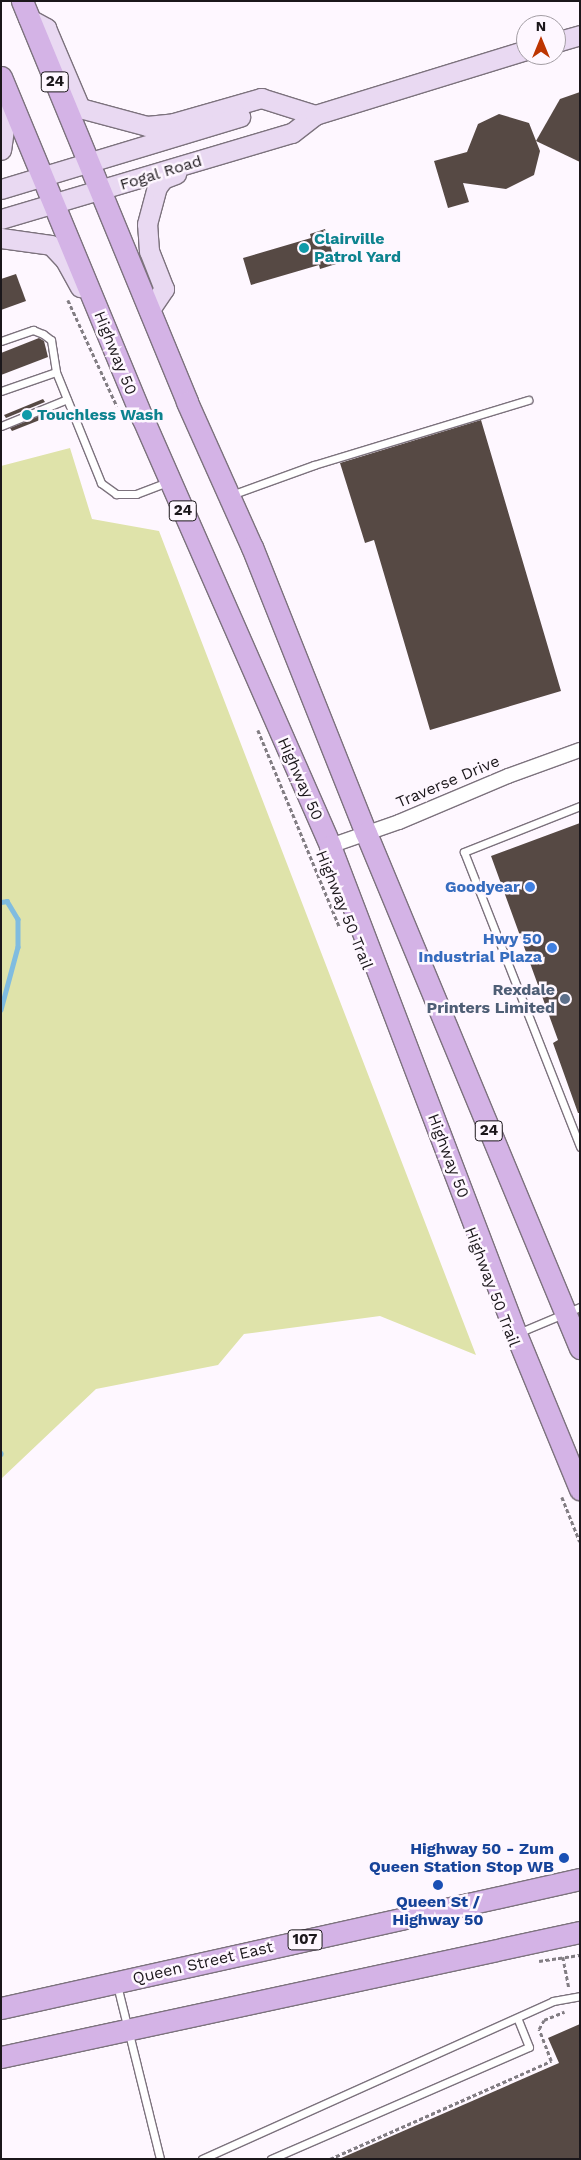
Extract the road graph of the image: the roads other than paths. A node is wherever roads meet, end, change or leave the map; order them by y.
1 (25, 10) edge
2 (580, 35) edge
3 (566, 39) edge
4 (516, 53) edge
5 (1, 77) edge
6 (283, 104) junction
7 (1, 112) edge
8 (316, 115) junction
9 (292, 133) junction
10 (1, 150) edge
11 (88, 163) junction
12 (42, 176) junction
13 (1, 189) edge
14 (100, 191) junction
15 (54, 204) junction
16 (1, 219) edge
17 (1, 238) edge
18 (149, 311) junction
19 (102, 321) junction
20 (1, 341) edge
21 (56, 372) junction
22 (3, 392) edge
23 (67, 399) junction
24 (528, 400) dead end
25 (1, 426) edge
26 (170, 481) junction
27 (229, 496) junction
28 (580, 750) edge
29 (580, 806) edge
30 (366, 833) junction
31 (330, 846) junction
32 (580, 1148) edge
33 (572, 1310) edge
34 (516, 1334) junction
35 (580, 1348) edge
36 (569, 1489) edge
37 (580, 1875) edge
38 (580, 1879) edge
39 (493, 1898) junction
40 (580, 1932) edge
41 (509, 1946) junction
42 (572, 1951) edge
43 (116, 1982) junction
44 (580, 1996) edge
45 (1, 2008) edge
46 (517, 2018) junction
47 (126, 2028) junction
48 (1, 2057) edge
49 (211, 2157) edge
50 (160, 2159) edge
51 (202, 2159) edge
52 (271, 2159) edge

1 - 6 street
1 - 11 main road, 24
2 - 3 street
4 - 8 street, Fogal Road
5 - 12 main road, Highway 50 / 24
6 - 8 street
6 - 11 street, Fogal Road
7 - 10 street
8 - 9 street, Fogal Road
9 - 14 street, Fogal Road
9 - 18 street
11 - 12 street, Fogal Road
11 - 14 main road, 24
12 - 13 street, Fogal Road
12 - 15 main road, Highway 50 / 24
14 - 15 street, Fogal Road
14 - 18 main road, 24
15 - 16 street, Fogal Road
15 - 19 main road, Highway 50 / 24
17 - 19 street
18 - 27 main road, 24
19 - 26 main road, Highway 50 / 24
20 - 21 lane
21 - 22 lane
21 - 23 lane
23 - 25 lane
23 - 26 lane
24 - 27 lane
26 - 31 main road, Highway 50 / 24
27 - 30 main road, 24
28 - 30 street, Traverse Drive
29 - 32 lane
30 - 31 street, Traverse Drive
30 - 33 main road, 24
31 - 34 main road, Highway 50 / 24
33 - 34 lane
33 - 35 main road, 24
34 - 36 main road, Highway 50 / 24
37 - 39 main road
38 - 39 main road, Queen Street East / 107
39 - 43 main road, Queen Street East / 107
40 - 41 main road
41 - 42 main road
41 - 47 main road
43 - 45 main road, Queen Street East / 107
43 - 47 lane
44 - 46 lane
46 - 49 lane
46 - 52 lane
47 - 48 main road
47 - 50 lane
49 - 51 lane

